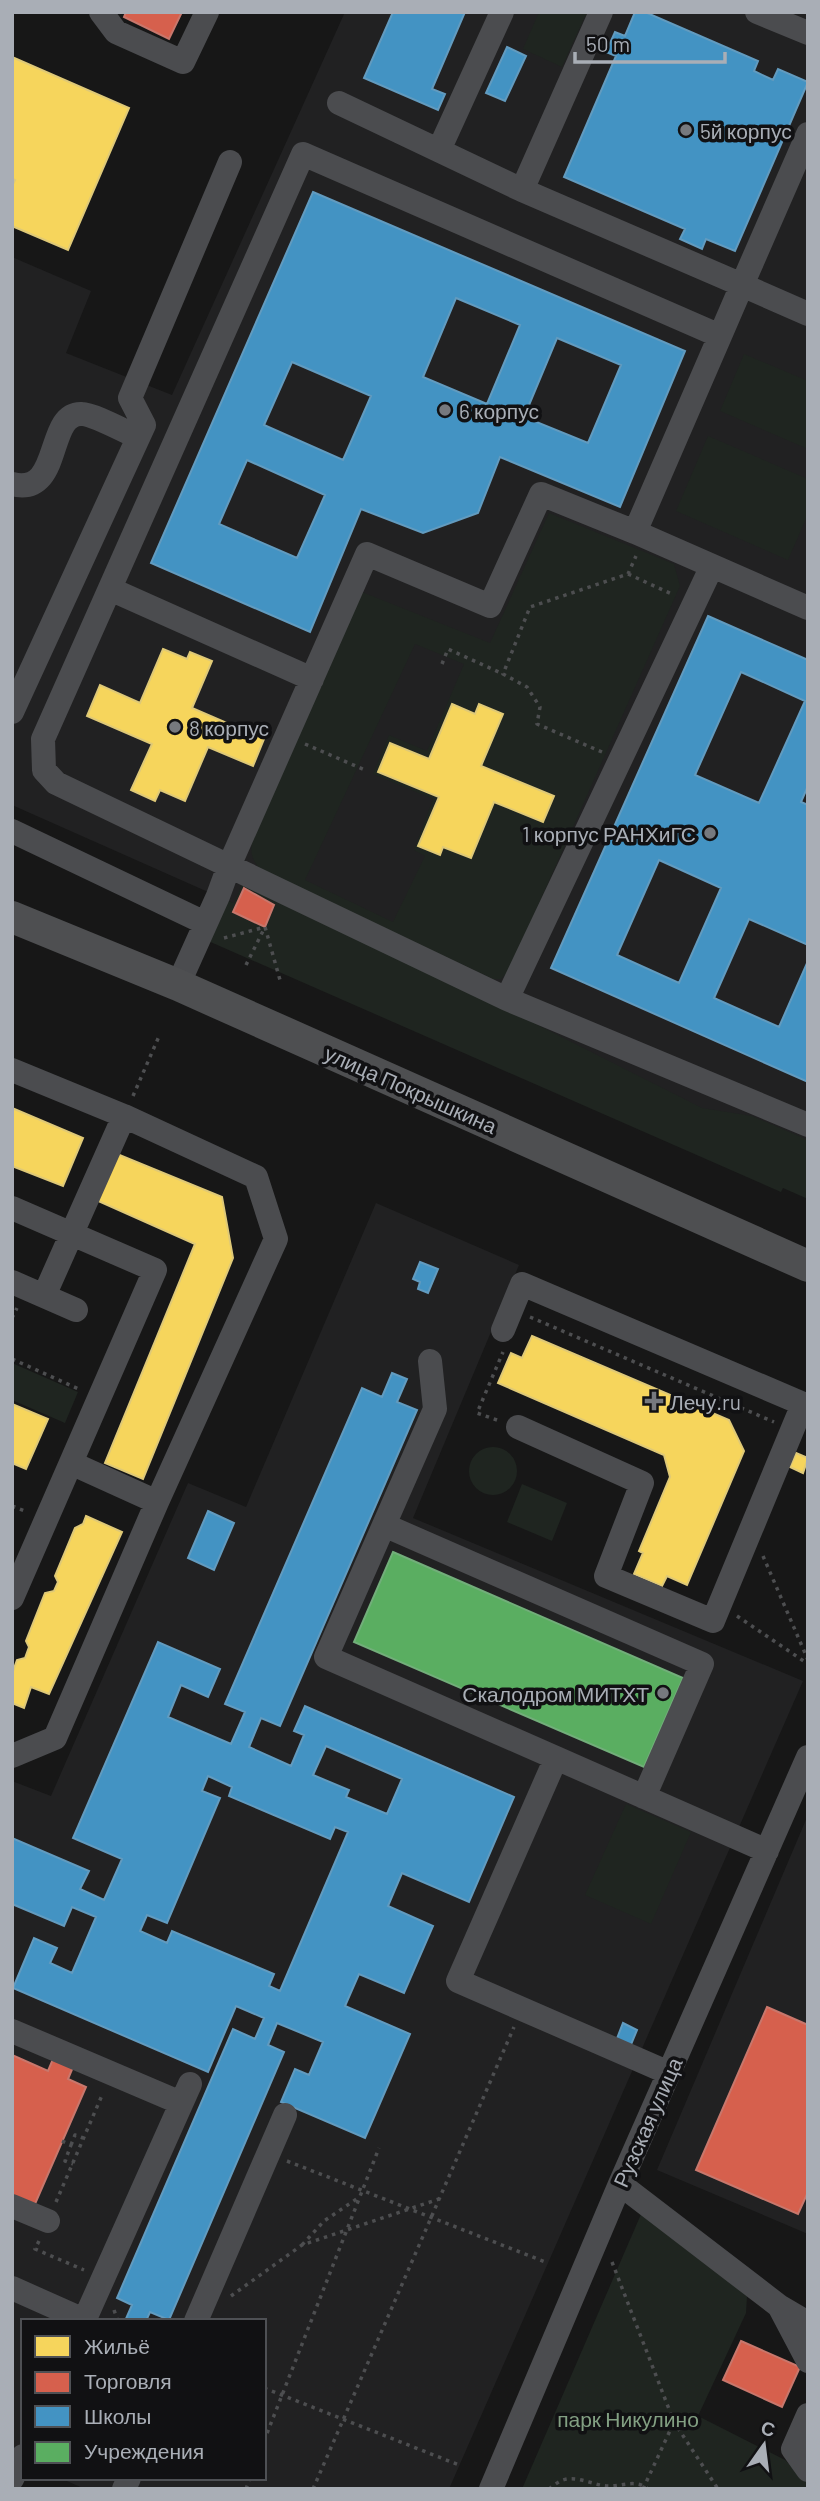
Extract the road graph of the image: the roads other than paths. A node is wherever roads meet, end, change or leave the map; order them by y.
1 (100, 12) edge
2 (207, 12) edge
3 (502, 12) edge
4 (601, 12) edge
5 (757, 12) edge
6 (808, 33) edge
7 (339, 103) dead end
8 (808, 134) edge
9 (439, 150) junction
10 (230, 162) dead end
11 (522, 190) junction
12 (742, 285) junction
13 (808, 314) edge
14 (720, 336) junction
15 (138, 437) junction
16 (12, 484) edge
17 (640, 535) junction
18 (712, 566) junction
19 (110, 589) junction
20 (808, 608) edge
21 (312, 680) junction
22 (12, 712) edge
23 (12, 831) edge
24 (229, 866) junction
25 (12, 917) edge
26 (205, 923) junction
27 (177, 985) junction
28 (507, 999) junction
29 (12, 1070) edge
30 (124, 1116) junction
31 (808, 1125) edge
32 (12, 1208) edge
33 (72, 1235) junction
34 (808, 1266) edge
35 (12, 1282) edge
36 (44, 1296) junction
37 (76, 1310) dead end
38 (505, 1336) road end
39 (430, 1361) dead end
40 (805, 1405) edge
41 (518, 1427) road end
42 (71, 1462) junction
43 (157, 1502) junction
44 (384, 1525) junction
45 (12, 1598) edge
46 (12, 1756) edge
47 (556, 1758) junction
48 (806, 1765) edge
49 (644, 1797) junction
50 (767, 1851) junction
51 (12, 2031) edge
52 (669, 2073) junction
53 (285, 2115) dead end
54 (620, 2184) junction
55 (12, 2206) edge
56 (48, 2221) road end
57 (12, 2288) edge
58 (779, 2306) junction
59 (83, 2319) edge
60 (85, 2319) edge
61 (197, 2319) edge
62 (808, 2323) edge
63 (808, 2361) edge
64 (808, 2415) edge
65 (21, 2460) edge
66 (808, 2470) edge
67 (12, 2479) edge
68 (491, 2489) edge

1 - 2 street
3 - 9 street
4 - 11 street
5 - 6 street
7 - 9 street
8 - 12 street
9 - 11 street
10 - 15 street
11 - 12 street
12 - 13 street
12 - 14 street
14 - 17 street
14 - 19 street
15 - 16 street
15 - 22 street
17 - 18 street
17 - 21 street
18 - 20 street
18 - 28 street
19 - 21 street
19 - 24 street
21 - 24 street
23 - 26 street
24 - 26 street
24 - 28 street
25 - 27 main road, улица Покрышкина
26 - 27 street
27 - 34 main road, улица Покрышкина
28 - 31 street
29 - 30 street
30 - 33 street
30 - 43 street
32 - 33 street
33 - 36 street
33 - 42 street
35 - 36 street
36 - 37 street
38 - 40 street
39 - 44 street
40 - 41 street
42 - 43 street
42 - 45 street
43 - 46 street
44 - 47 street
44 - 49 street
47 - 49 street
47 - 52 street
48 - 50 street, Рузская улица
49 - 50 street
50 - 52 street, Рузская улица
51 - 60 street
52 - 54 street, Рузская улица
53 - 61 street
54 - 58 street
54 - 68 street, Рузская улица
55 - 56 street
57 - 59 street
58 - 62 street
58 - 63 street
64 - 66 street
65 - 67 street

